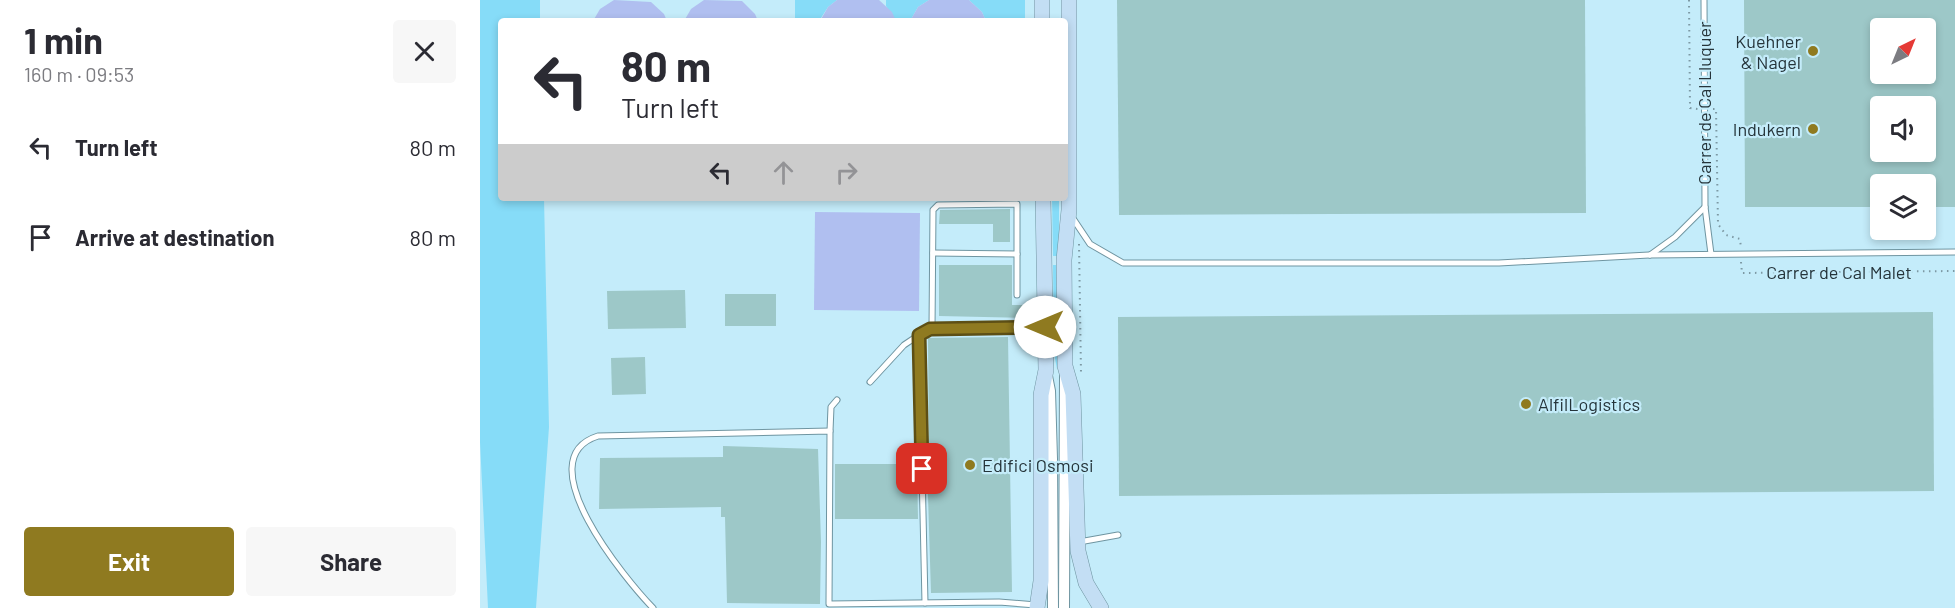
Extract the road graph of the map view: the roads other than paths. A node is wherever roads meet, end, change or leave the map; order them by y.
1 (1042, 0) edge
2 (1069, 0) edge
3 (1704, 0) edge
4 (1042, 18) edge
5 (1043, 201) edge
6 (1705, 207) junction
7 (1069, 210) junction
8 (1955, 252) edge
9 (933, 253) junction
10 (1017, 254) junction
11 (1711, 254) junction
12 (1649, 255) junction
13 (1017, 295) dead end
14 (1045, 327) junction
15 (933, 329) junction
16 (919, 335) junction
17 (1065, 366) junction
18 (1046, 370) junction
19 (870, 382) dead end
20 (837, 400) dead end
21 (830, 431) junction
22 (1118, 535) dead end
23 (1077, 543) junction
24 (1058, 595) junction
25 (925, 603) junction
26 (1017, 606) edge
27 (1042, 607) edge
28 (653, 608) edge
29 (1064, 608) edge
30 (1101, 608) edge

1 - 4 street
2 - 7 street
3 - 6 lane, Carrer de Cal Lluquer
5 - 14 street
6 - 11 lane, Carrer de Cal Lluquer
6 - 12 lane
7 - 12 lane, Carrer de Cal Malet
7 - 17 street
8 - 11 lane, Carrer de Cal Malet
9 - 10 lane
9 - 10 lane
9 - 15 lane
10 - 13 lane
11 - 12 lane, Carrer de Cal Malet
14 - 15 lane
14 - 18 street
15 - 16 lane
16 - 19 lane
16 - 25 lane
17 - 23 street
17 - 24 street
18 - 24 street
18 - 27 street
20 - 21 lane
21 - 25 lane
21 - 28 lane
22 - 23 lane
23 - 30 street
24 - 27 street
24 - 29 street
25 - 26 lane
26 - 27 lane

